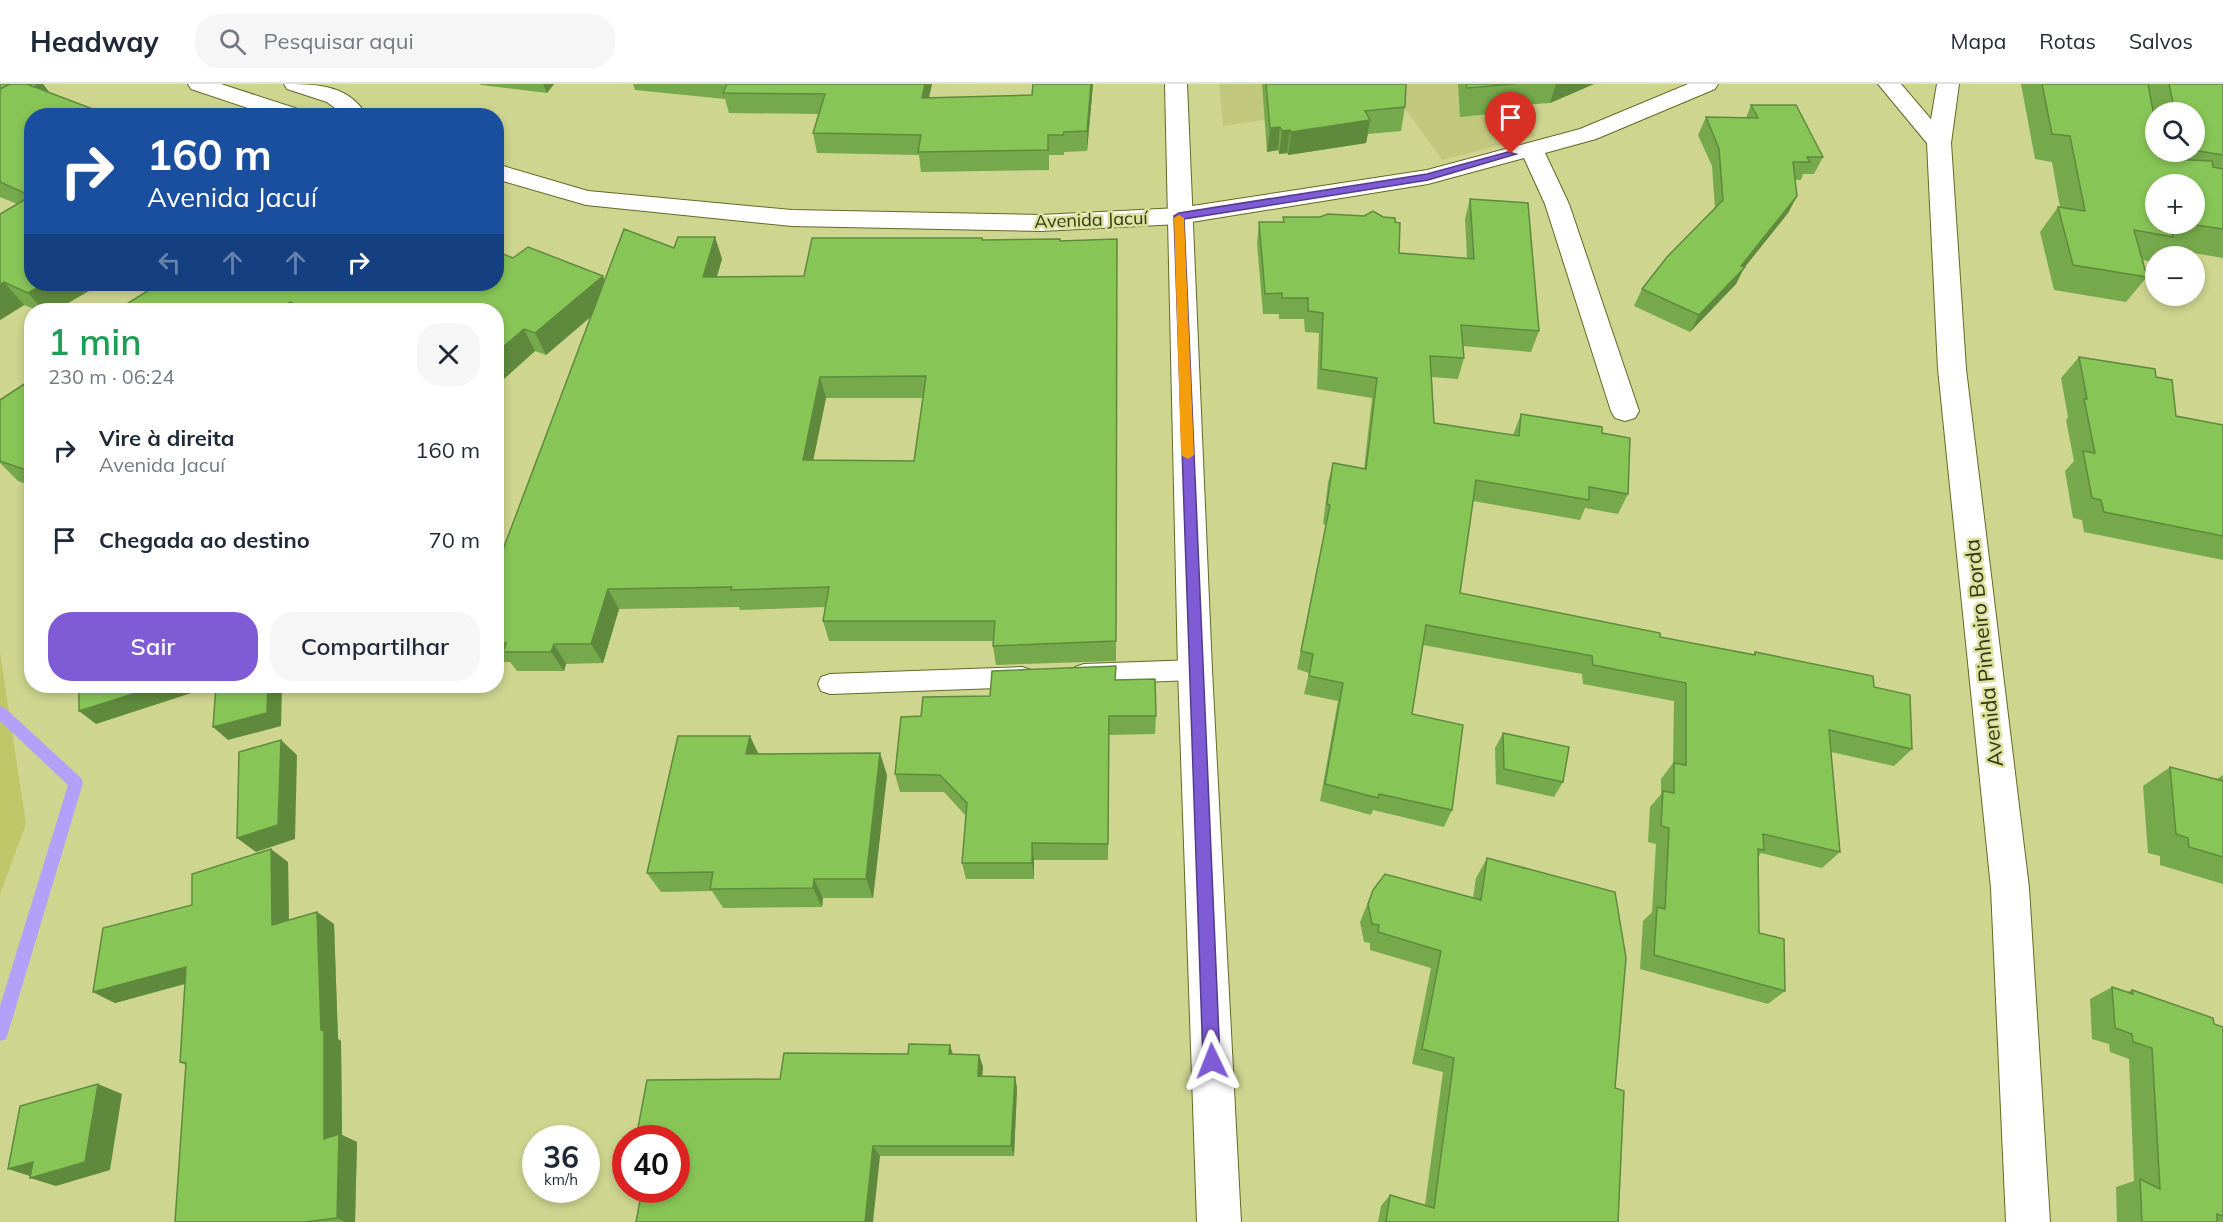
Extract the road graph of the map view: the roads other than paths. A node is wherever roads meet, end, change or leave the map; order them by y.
1 (199, 84) edge
2 (295, 84) edge
3 (1176, 84) edge
4 (1707, 84) edge
5 (1889, 84) edge
6 (1948, 84) edge
7 (272, 108) edge
8 (349, 108) edge
9 (1939, 142) junction
10 (1532, 149) junction
11 (504, 173) edge
12 (1179, 216) junction
13 (1625, 411) dead end
14 (1195, 670) junction
15 (830, 684) dead end
16 (1219, 1222) edge
17 (2028, 1222) edge

1 - 7 street
2 - 8 street
3 - 12 street
4 - 10 street, Avenida Jacuí
5 - 9 street
6 - 9 street, Avenida Pinheiro Borda
9 - 17 street, Avenida Pinheiro Borda
10 - 12 street, Avenida Jacuí
10 - 13 street
11 - 12 street, Avenida Jacuí
12 - 14 street
14 - 15 lane
14 - 16 street

